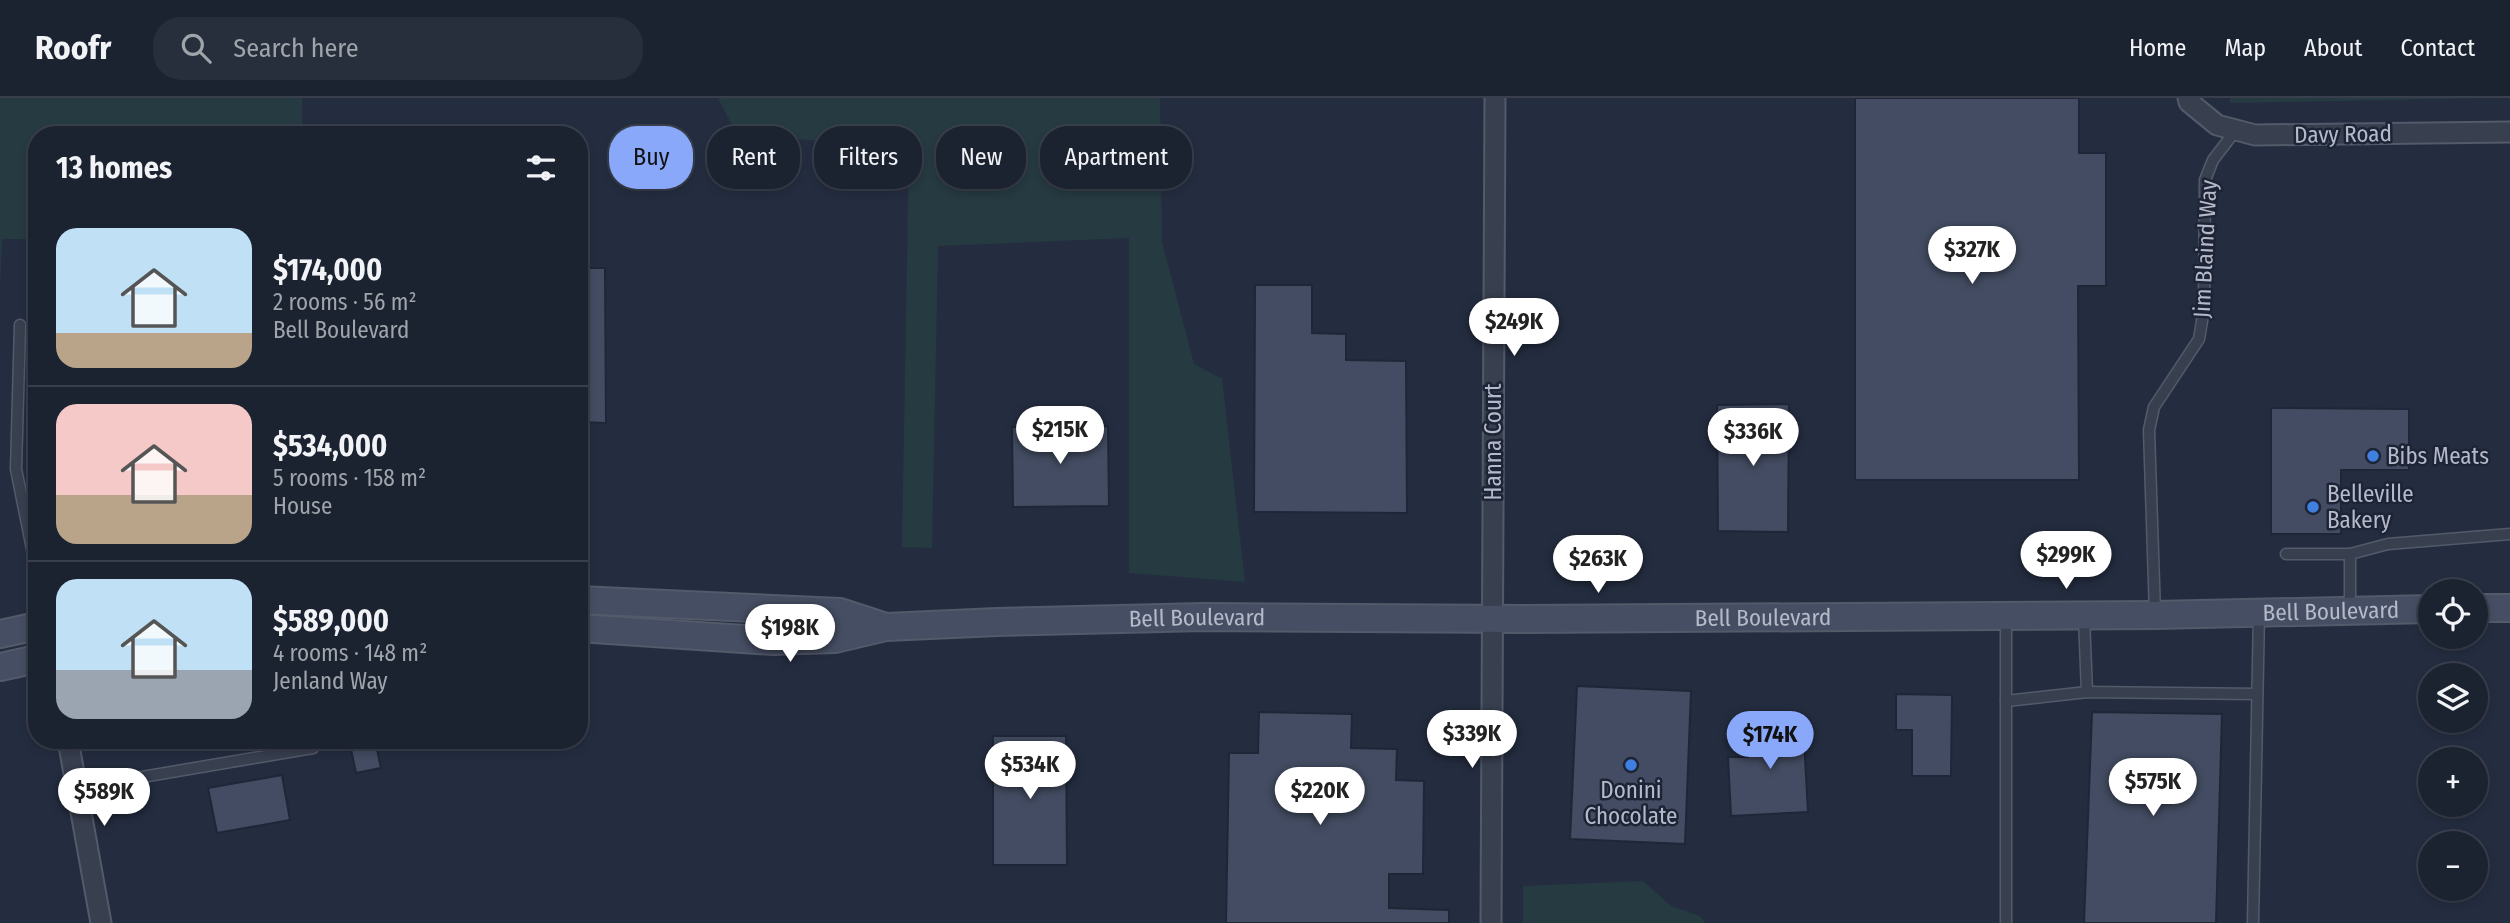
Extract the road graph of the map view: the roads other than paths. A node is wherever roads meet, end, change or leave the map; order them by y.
1 (1495, 98) edge
2 (2189, 98) edge
3 (2236, 130) junction
4 (2510, 132) edge
5 (20, 325) dead end
6 (28, 530) edge
7 (2510, 534) edge
8 (2286, 554) dead end
9 (2350, 554) junction
10 (588, 600) edge
11 (2488, 608) edge
12 (2510, 608) edge
13 (2418, 609) edge
14 (2350, 611) junction
15 (2259, 613) junction
16 (2084, 614) junction
17 (2006, 615) junction
18 (2155, 615) junction
19 (1494, 619) junction
20 (886, 627) junction
21 (28, 628) edge
22 (588, 629) edge
23 (0, 634) edge
24 (28, 661) edge
25 (0, 667) edge
26 (2087, 692) junction
27 (2258, 694) junction
28 (2006, 701) junction
29 (70, 749) edge
30 (307, 749) edge
31 (76, 788) junction
32 (102, 923) edge
33 (1491, 923) edge
34 (2006, 923) edge
35 (2253, 923) edge

1 - 19 street, Hanna Court
2 - 3 street, Davy Road
3 - 4 street, Davy Road
3 - 18 lane, Jim Blaind Way
5 - 6 lane
7 - 9 lane
8 - 9 lane
9 - 14 lane
10 - 20 main road, Bell Boulevard
11 - 12 main road
13 - 14 main road, Bell Boulevard
14 - 15 main road, Bell Boulevard
15 - 18 main road, Bell Boulevard
15 - 27 lane
16 - 17 main road, Bell Boulevard
16 - 18 main road, Bell Boulevard
16 - 26 lane
17 - 19 main road, Bell Boulevard
17 - 28 lane
19 - 20 main road, Bell Boulevard
19 - 33 street, Hanna Court
20 - 22 main road, Bell Boulevard
21 - 23 main road
24 - 25 main road
26 - 27 lane
26 - 28 lane
27 - 35 lane
28 - 34 lane
29 - 31 street
30 - 31 lane
31 - 32 street

